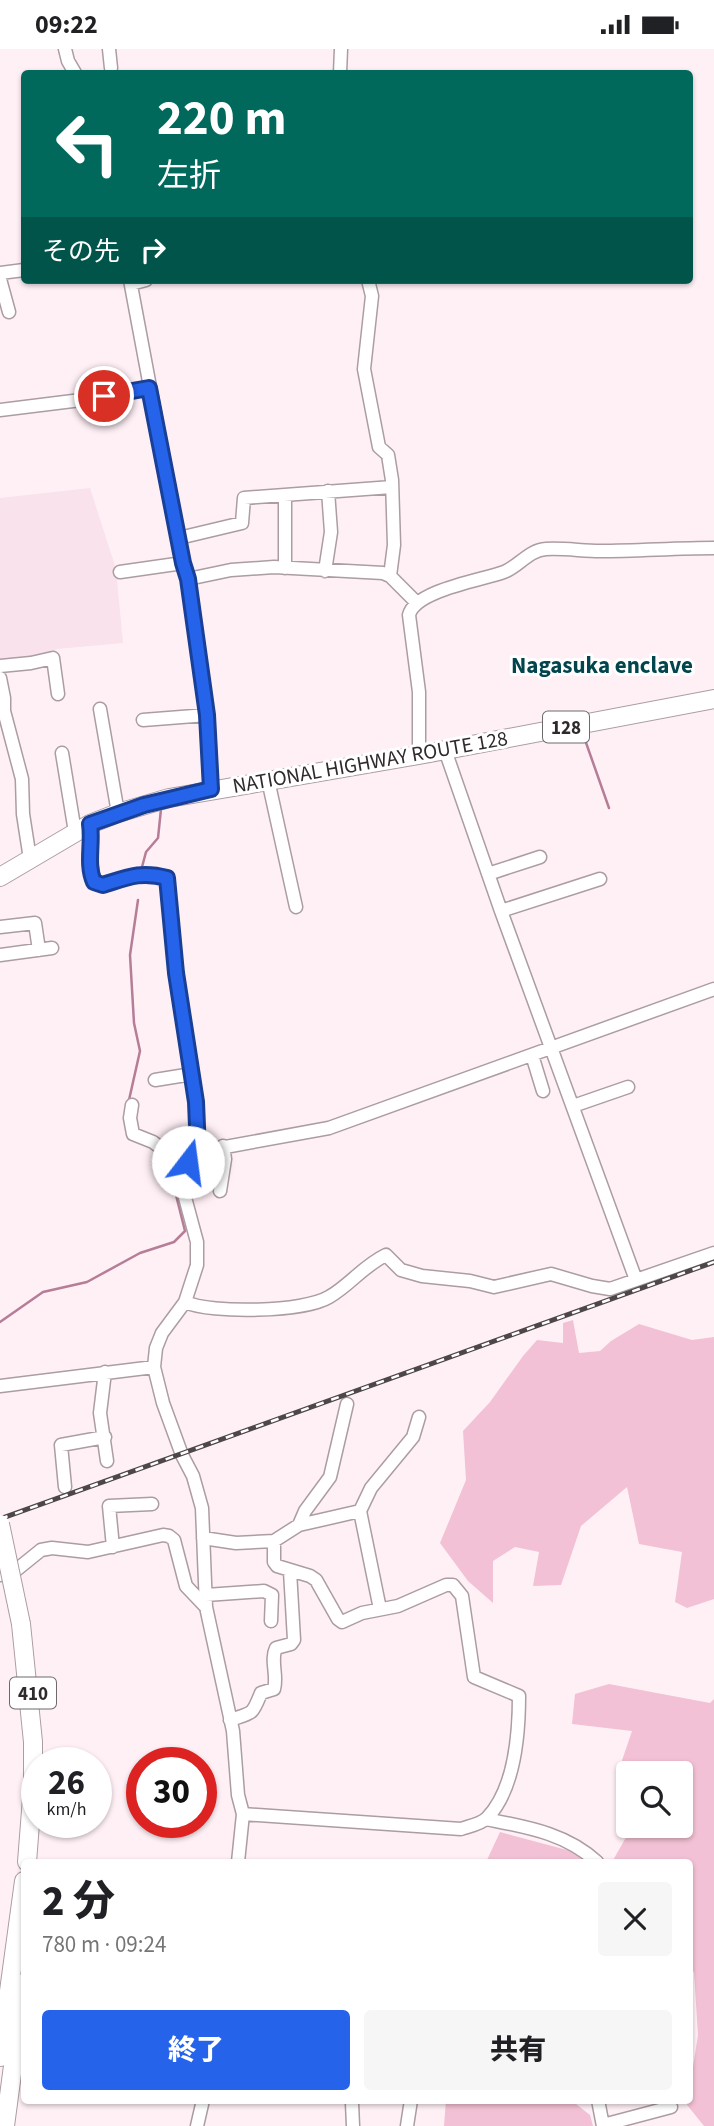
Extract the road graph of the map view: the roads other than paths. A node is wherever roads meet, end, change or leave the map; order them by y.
1 (65, 49) edge
2 (109, 49) edge
3 (341, 49) edge
4 (111, 68) dead end
5 (73, 70) edge
6 (340, 70) edge
7 (21, 270) edge
8 (0, 273) edge
9 (0, 279) edge
10 (130, 284) edge
11 (369, 284) edge
12 (9, 312) dead end
13 (149, 388) junction
14 (0, 410) edge
15 (392, 487) junction
16 (328, 491) junction
17 (285, 495) junction
18 (179, 538) junction
19 (714, 548) edge
20 (183, 563) junction
21 (285, 568) junction
22 (325, 571) junction
23 (120, 572) dead end
24 (390, 576) junction
25 (188, 579) junction
26 (416, 603) junction
27 (0, 666) edge
28 (0, 678) edge
29 (58, 694) dead end
30 (714, 700) edge
31 (100, 709) dead end
32 (207, 715) junction
33 (143, 720) dead end
34 (445, 750) junction
35 (62, 753) dead end
36 (419, 755) junction
37 (268, 780) junction
38 (211, 789) junction
39 (117, 813) junction
40 (83, 828) junction
41 (540, 857) dead end
42 (30, 859) junction
43 (488, 874) junction
44 (0, 877) edge
45 (600, 879) dead end
46 (296, 907) dead end
47 (500, 911) junction
48 (0, 927) edge
49 (0, 955) edge
50 (714, 989) edge
51 (552, 1048) junction
52 (532, 1055) junction
53 (192, 1074) junction
54 (155, 1080) dead end
55 (628, 1087) dead end
56 (543, 1091) dead end
57 (132, 1105) dead end
58 (573, 1106) junction
59 (223, 1146) junction
60 (198, 1151) junction
61 (186, 1167) junction
62 (220, 1191) dead end
63 (714, 1253) edge
64 (636, 1280) junction
65 (185, 1302) junction
66 (154, 1367) junction
67 (104, 1372) junction
68 (0, 1386) edge
69 (347, 1404) dead end
70 (419, 1417) dead end
71 (105, 1437) junction
72 (107, 1461) dead end
73 (65, 1487) dead end
74 (152, 1504) dead end
75 (360, 1511) junction
76 (0, 1524) edge
77 (299, 1525) junction
78 (203, 1538) junction
79 (274, 1541) junction
80 (113, 1547) junction
81 (290, 1571) junction
82 (0, 1575) edge
83 (206, 1601) junction
84 (380, 1609) junction
85 (271, 1621) dead end
86 (21, 1625) junction
87 (230, 1720) junction
88 (37, 1747) edge
89 (243, 1814) junction
90 (486, 1819) junction
91 (38, 1838) edge
92 (27, 1859) edge
93 (37, 1859) edge
94 (237, 1859) edge
95 (593, 1859) edge
96 (21, 1913) edge
97 (15, 1976) edge
98 (0, 2057) edge
99 (202, 2104) edge
100 (352, 2104) edge
101 (410, 2104) edge
102 (599, 2104) edge
103 (671, 2108) dead end
104 (603, 2125) edge
105 (5, 2126) edge
106 (197, 2126) edge
107 (353, 2126) edge
108 (407, 2126) edge

1 - 5 street
2 - 4 street
3 - 6 street
7 - 8 street
9 - 12 street
10 - 13 street
11 - 15 street
13 - 14 street
13 - 18 street
15 - 16 street
15 - 24 street
16 - 17 street
16 - 22 street
17 - 18 street
17 - 21 street
18 - 20 street
19 - 26 street
20 - 23 street
20 - 25 street
21 - 22 street
21 - 25 street
22 - 24 street
24 - 26 street
25 - 32 street
26 - 36 street
27 - 29 street
28 - 42 street
30 - 34 highway, NATIONAL HIGHWAY ROUTE 128 / 128
31 - 39 street
32 - 33 street
32 - 38 street
34 - 36 highway, NATIONAL HIGHWAY ROUTE 128 / 128
34 - 43 street
35 - 40 street
36 - 37 highway, NATIONAL HIGHWAY ROUTE 128 / 128
37 - 38 highway, NATIONAL HIGHWAY ROUTE 128 / 128
37 - 46 street
38 - 39 highway, NATIONAL HIGHWAY ROUTE 128 / 128
39 - 40 highway, NATIONAL HIGHWAY ROUTE 128 / 128
40 - 42 highway, NATIONAL HIGHWAY ROUTE 128 / 128
40 - 53 street
41 - 43 street
42 - 44 highway, NATIONAL HIGHWAY ROUTE 128 / 128
43 - 47 street
45 - 47 street
47 - 51 street
48 - 49 street
50 - 51 street
51 - 52 street
51 - 58 street
52 - 56 street
52 - 59 street
53 - 54 street
53 - 60 street
55 - 58 street
57 - 61 street
58 - 64 street
59 - 60 street
59 - 62 street
60 - 61 street
61 - 65 street
63 - 64 street
64 - 65 street
65 - 66 street
66 - 67 street
66 - 78 street
67 - 68 street
67 - 71 street
69 - 77 street
70 - 75 street
71 - 72 street
71 - 73 street
74 - 80 street
75 - 77 street
75 - 84 street
76 - 86 highway, 410, bridge
77 - 79 street
78 - 79 street
78 - 83 street
79 - 81 street
80 - 82 street
80 - 83 street
81 - 84 street
81 - 87 street
83 - 85 street
83 - 87 street
84 - 90 street
86 - 88 highway, 410
86 - 92 highway, 410
87 - 89 street
89 - 90 street
89 - 94 street
90 - 95 street
91 - 93 highway
96 - 97 highway
97 - 98 highway
97 - 105 highway
99 - 106 street
100 - 107 street
101 - 108 street
102 - 104 street
103 - 104 street

